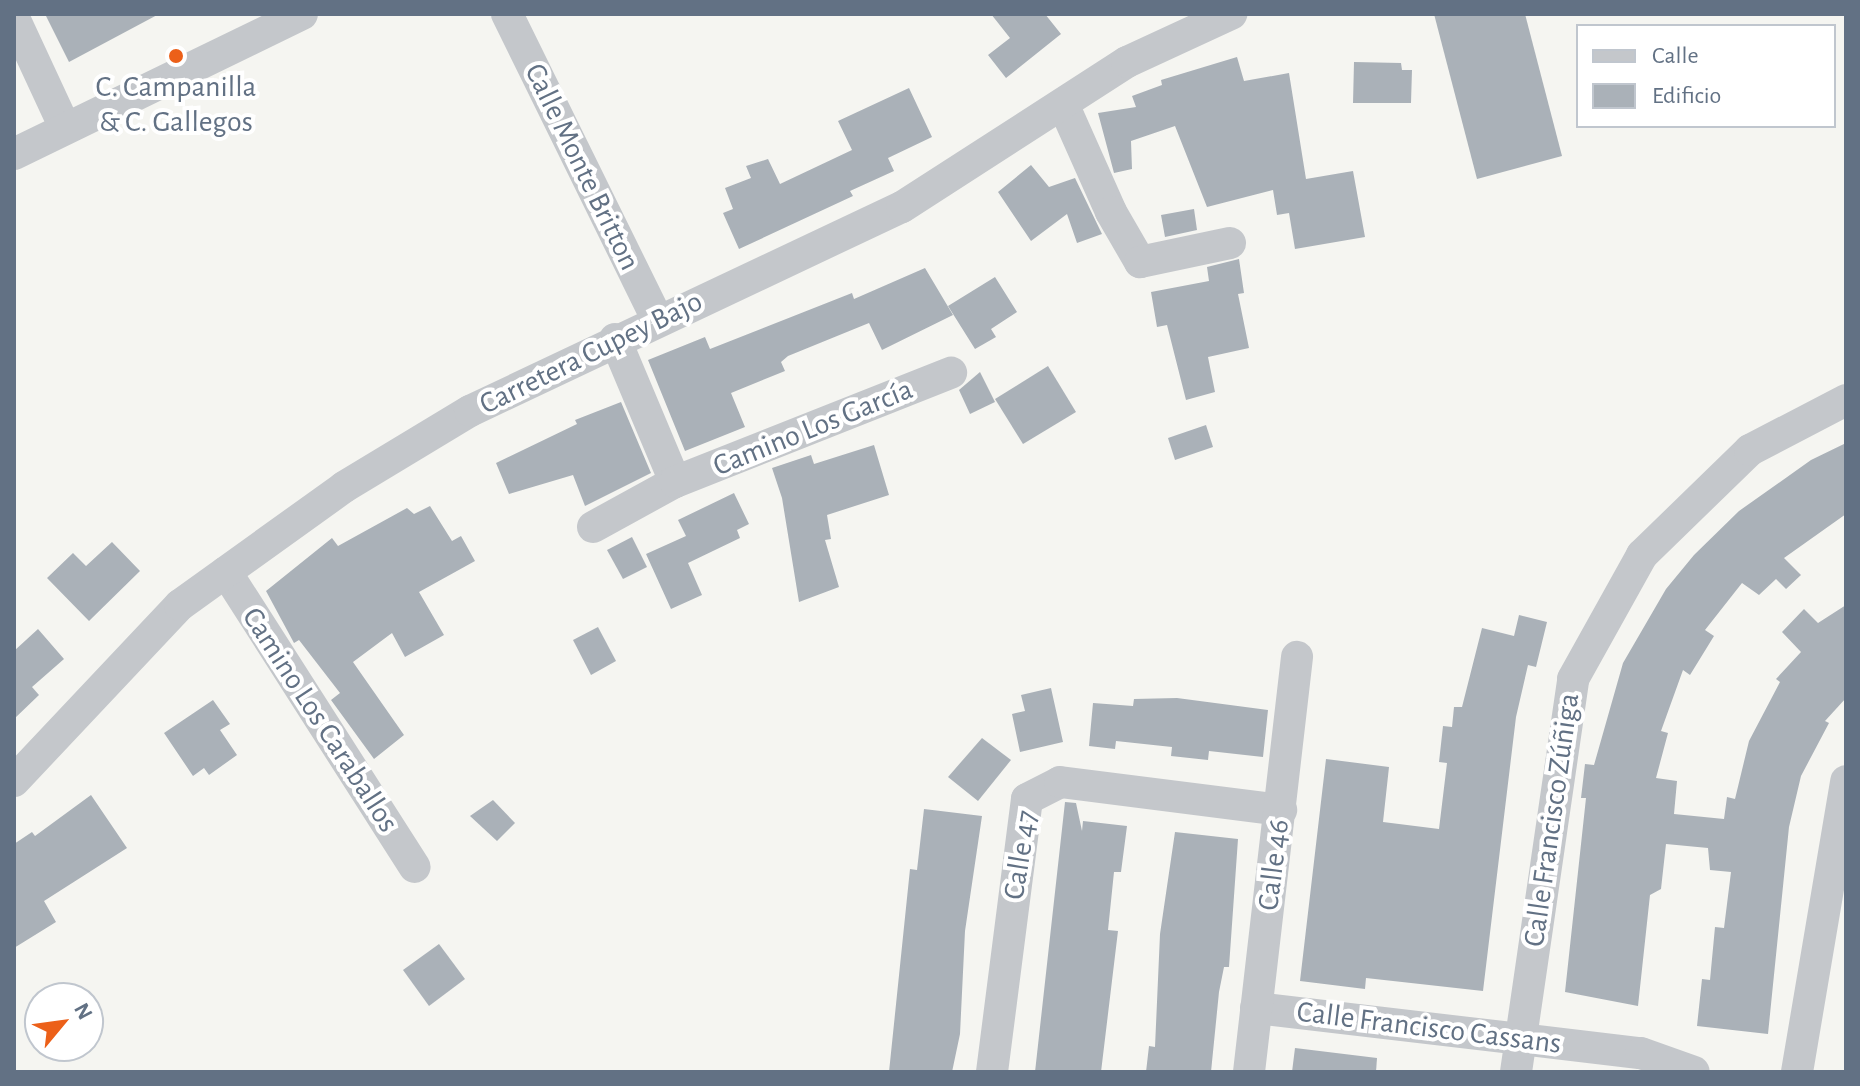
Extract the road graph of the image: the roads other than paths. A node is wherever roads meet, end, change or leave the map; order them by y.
1 (302, 14) edge
2 (507, 14) edge
3 (1231, 14) edge
4 (14, 18) edge
5 (253, 24) edge
6 (1063, 104) junction
7 (65, 128) junction
8 (14, 154) edge
9 (1230, 243) dead end
10 (657, 319) junction
11 (615, 339) junction
12 (951, 373) dead end
13 (1846, 400) edge
14 (675, 482) junction
15 (593, 527) dead end
16 (226, 572) junction
17 (1297, 657) dead end
18 (14, 781) edge
19 (1846, 781) edge
20 (1281, 810) junction
21 (415, 867) dead end
22 (1256, 1008) junction
23 (1520, 1038) junction
24 (992, 1072) edge
25 (1249, 1072) edge
26 (1516, 1072) edge
27 (1694, 1072) edge
28 (1797, 1072) edge

1 - 5 street
2 - 10 street, Calle Monte Britton
3 - 6 street, Carretera Cupey Bajo
4 - 7 street
5 - 7 street
6 - 9 street
6 - 10 street, Carretera Cupey Bajo
7 - 8 street
10 - 11 street, Carretera Cupey Bajo
11 - 14 street, Camino Los García
11 - 16 street, Carretera Cupey Bajo
12 - 14 street, Camino Los García
13 - 23 street, Calle Francisco Zúñiga
14 - 15 street, Camino Los García
16 - 18 street, Carretera Cupey Bajo
16 - 21 street, Camino Los Caraballos
17 - 20 street, Calle 46
19 - 28 street
20 - 22 street, Calle 46
20 - 24 street, Calle 47
22 - 23 street, Calle Francisco Cassans
22 - 25 street, Calle 46
23 - 26 street, Calle Francisco Zúñiga
23 - 27 street, Calle Francisco Cassans

